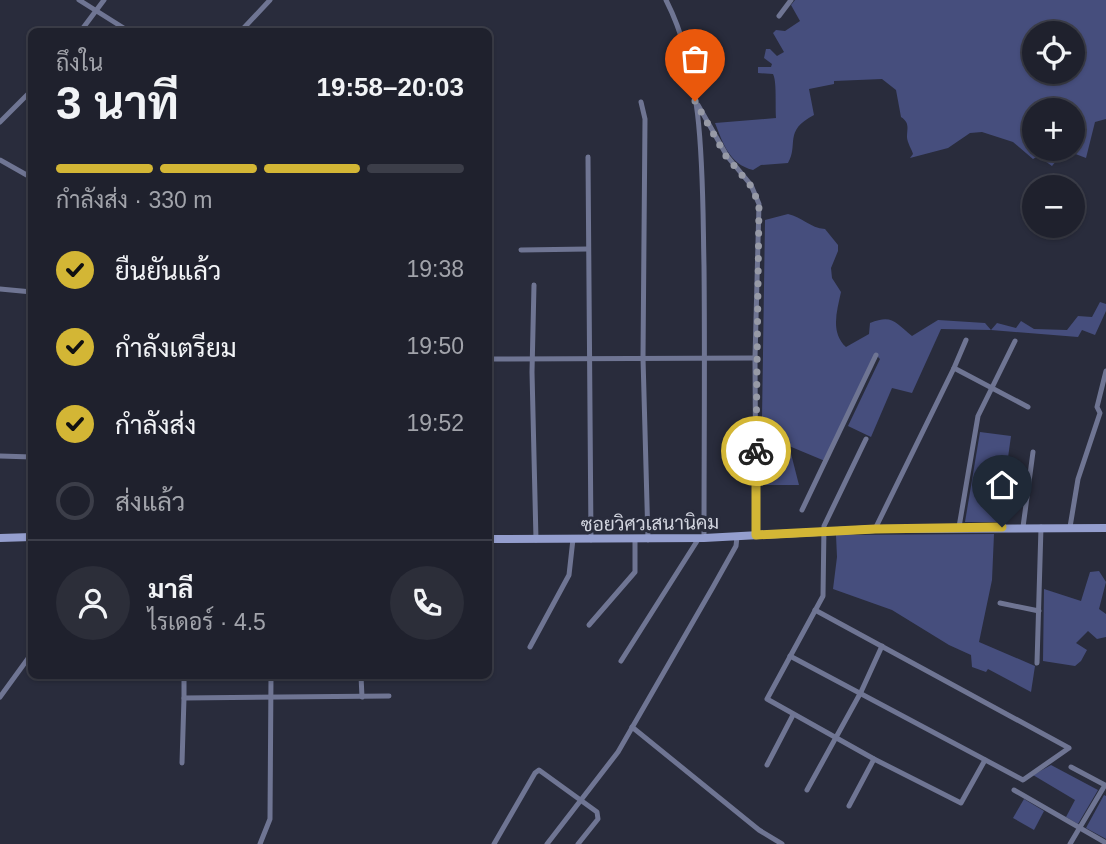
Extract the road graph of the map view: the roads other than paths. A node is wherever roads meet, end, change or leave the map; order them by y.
1 (79, 0) edge
2 (104, 0) edge
3 (270, 0) edge
4 (666, 0) edge
5 (791, 0) edge
6 (97, 11) junction
7 (779, 16) dead end
8 (83, 28) edge
9 (124, 28) edge
10 (244, 28) edge
11 (28, 94) edge
12 (695, 101) junction
13 (640, 102) dead end
14 (0, 122) edge
15 (588, 157) dead end
16 (0, 160) edge
17 (28, 176) edge
18 (588, 249) junction
19 (522, 250) dead end
20 (534, 285) dead end
21 (0, 289) edge
22 (28, 292) edge
23 (966, 340) dead end
24 (1015, 341) dead end
25 (876, 355) dead end
26 (643, 358) junction
27 (705, 358) junction
28 (755, 358) junction
29 (492, 359) edge
30 (532, 359) junction
31 (589, 359) junction
32 (954, 368) junction
33 (1106, 371) edge
34 (992, 388) junction
35 (1028, 407) dead end
36 (1106, 409) edge
37 (1100, 413) junction
38 (866, 439) dead end
39 (1033, 452) dead end
40 (0, 456) edge
41 (28, 457) edge
42 (802, 510) dead end
43 (959, 527) junction
44 (1023, 527) junction
45 (1041, 527) junction
46 (1070, 527) junction
47 (1106, 528) edge
48 (875, 529) junction
49 (825, 531) junction
50 (756, 535) junction
51 (28, 537) edge
52 (737, 537) junction
53 (0, 538) edge
54 (702, 538) junction
55 (492, 539) edge
56 (573, 539) junction
57 (635, 539) junction
58 (536, 540) junction
59 (592, 540) junction
60 (648, 540) junction
61 (1000, 603) dead end
62 (815, 610) junction
63 (1039, 611) junction
64 (589, 625) dead end
65 (882, 646) junction
66 (530, 647) dead end
67 (790, 656) junction
68 (28, 658) edge
69 (621, 661) dead end
70 (1037, 663) dead end
71 (184, 679) edge
72 (271, 679) edge
73 (361, 679) edge
74 (861, 692) junction
75 (389, 696) dead end
76 (0, 697) edge
77 (184, 698) junction
78 (271, 698) junction
79 (362, 698) junction
80 (793, 715) junction
81 (632, 727) junction
82 (835, 737) junction
83 (874, 759) junction
84 (985, 760) junction
85 (182, 763) dead end
86 (767, 765) dead end
87 (1071, 766) dead end
88 (807, 790) dead end
89 (1014, 790) dead end
90 (581, 799) junction
91 (849, 806) dead end
92 (1079, 828) junction
93 (260, 844) edge
94 (494, 844) edge
95 (547, 844) edge
96 (578, 844) edge
97 (782, 844) edge
98 (1070, 844) edge
99 (1106, 844) edge

1 - 6 street
2 - 6 street
3 - 10 street
4 - 12 street
5 - 7 street
6 - 8 street
6 - 9 street
11 - 14 street
12 - 27 street
12 - 28 street
13 - 26 street
15 - 18 street
16 - 17 street
18 - 19 street
18 - 31 street
20 - 30 street
21 - 22 street
23 - 32 street
24 - 34 street
25 - 42 street
26 - 27 street
26 - 31 street
26 - 60 street
27 - 28 street
27 - 54 street
28 - 50 street
29 - 30 street
30 - 31 street
30 - 58 street
31 - 59 street
32 - 34 street
32 - 48 street
33 - 37 street
34 - 35 street
34 - 43 street
36 - 37 street
37 - 46 street
38 - 49 street
39 - 44 street
40 - 41 street
43 - 44 street, ซอยวิศวเสนานิคม
43 - 48 street, ซอยวิศวเสนานิคม
44 - 45 street, ซอยวิศวเสนานิคม
45 - 46 street, ซอยวิศวเสนานิคม
45 - 63 street
46 - 47 street, ซอยวิศวเสนานิคม
48 - 49 street, ซอยวิศวเสนานิคม
49 - 50 street, ซอยวิศวเสนานิคม
49 - 62 street
50 - 52 street, ซอยวิศวเสนานิคม
51 - 53 street
52 - 54 street, ซอยวิศวเสนานิคม
52 - 81 street
54 - 60 street, ซอยวิศวเสนานิคม
54 - 69 street
55 - 58 street, ซอยวิศวเสนานิคม
56 - 58 street, ซอยวิศวเสนานิคม
56 - 59 street, ซอยวิศวเสนานิคม
56 - 66 street
57 - 59 street, ซอยวิศวเสนานิคม
57 - 60 street, ซอยวิศวเสนานิคม
57 - 64 street
61 - 63 street
62 - 65 street
62 - 67 street
63 - 70 street
65 - 74 street
65 - 84 street
67 - 74 street
67 - 80 street
68 - 76 street
71 - 77 street
72 - 78 street
73 - 79 street
74 - 82 street
74 - 84 street
75 - 79 street
77 - 78 street
77 - 85 street
78 - 79 street
78 - 93 street
80 - 82 street
80 - 86 street
81 - 90 street
81 - 97 street
82 - 83 street
82 - 88 street
83 - 84 street
83 - 91 street
87 - 92 street
89 - 92 street
90 - 94 street
90 - 95 street
90 - 96 street
92 - 98 street
92 - 99 street

